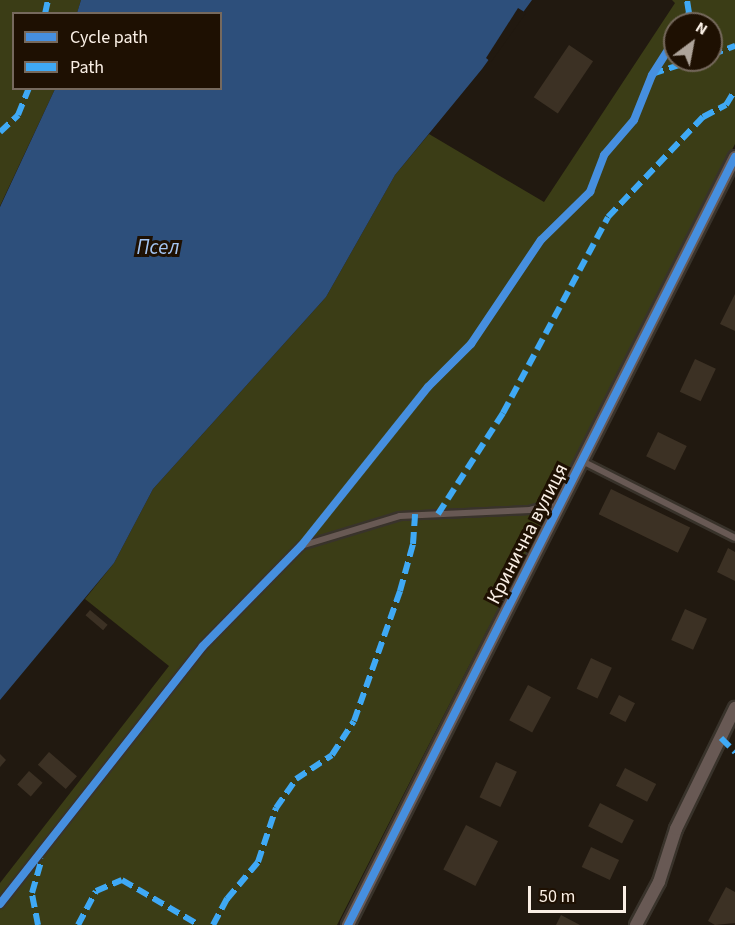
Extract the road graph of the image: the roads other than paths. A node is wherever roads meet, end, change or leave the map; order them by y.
1 (735, 157) edge
2 (584, 462) junction
3 (565, 499) junction
4 (735, 538) edge
5 (735, 708) edge
6 (0, 904) edge
7 (348, 925) edge
8 (636, 925) edge

1 - 2 street, Кринична вулиця
2 - 3 street, Кринична вулиця
2 - 4 lane
3 - 6 lane
3 - 7 street, Кринична вулиця
5 - 8 street

